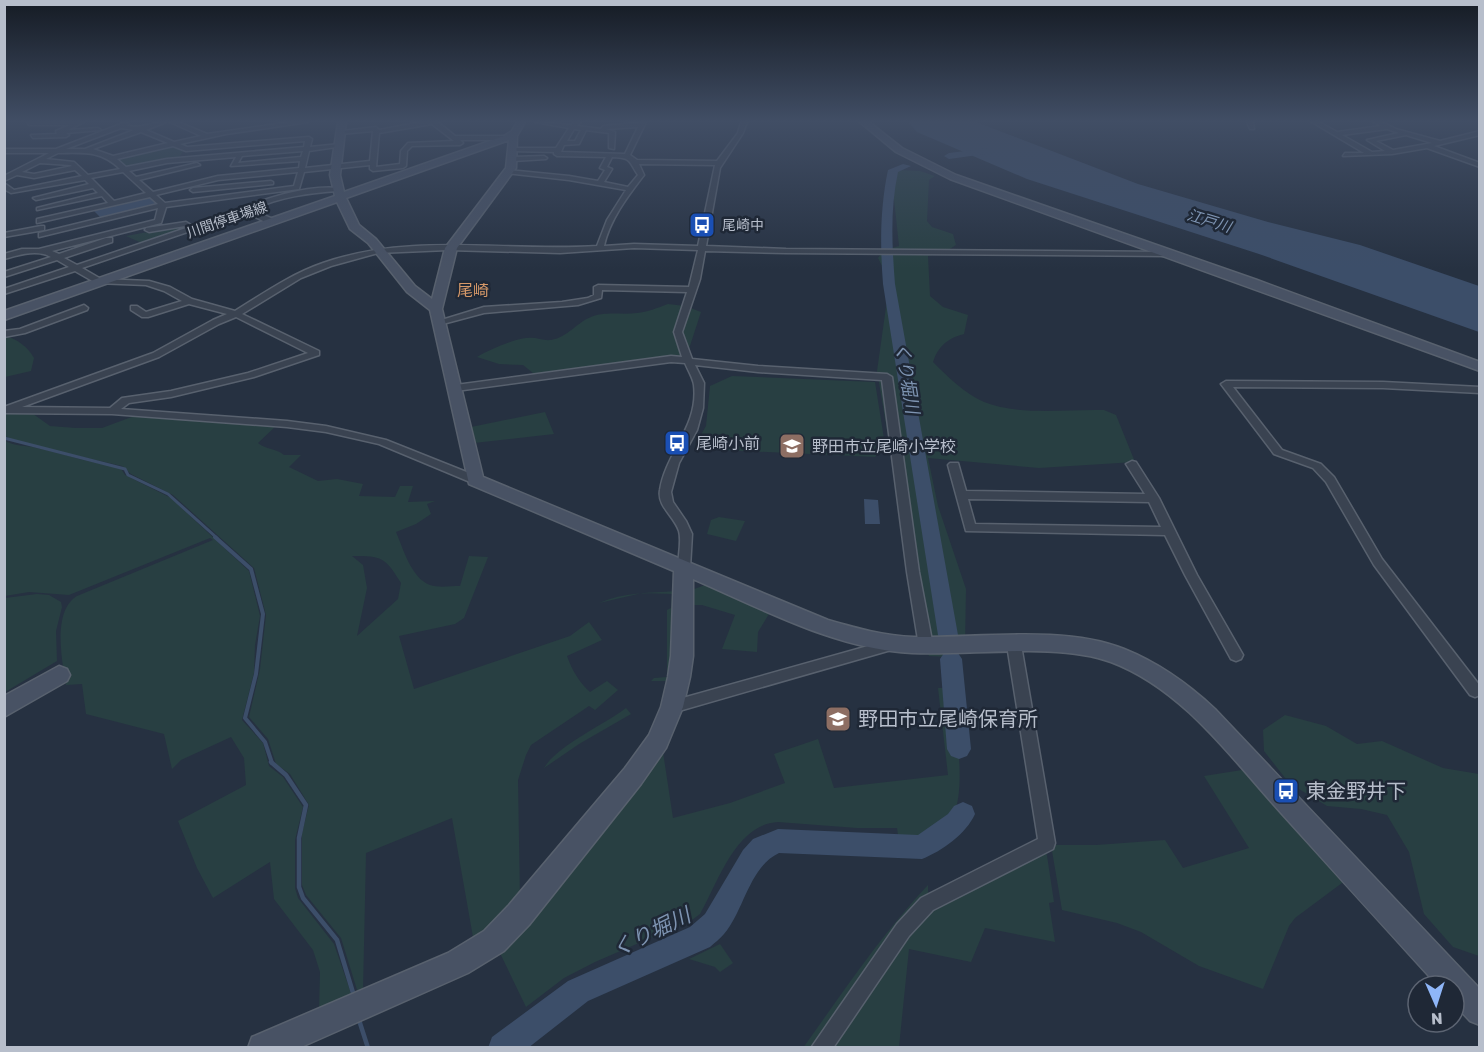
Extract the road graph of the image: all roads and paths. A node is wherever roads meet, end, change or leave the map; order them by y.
1 (4, 171) edge
2 (21, 171) edge
3 (58, 171) edge
4 (83, 171) edge
5 (113, 171) edge
6 (126, 171) edge
7 (187, 171) edge
8 (283, 171) edge
9 (302, 171) edge
10 (336, 171) edge
11 (407, 171) edge
12 (608, 171) edge
13 (638, 171) edge
14 (716, 171) edge
15 (939, 171) edge
16 (508, 172) joint
17 (18, 173) junction
18 (88, 176) junction
19 (4, 179) edge
20 (136, 182) junction
21 (600, 183) junction
22 (298, 184) junction
23 (4, 185) edge
24 (95, 185) junction
25 (188, 185) junction
26 (31, 188) junction
27 (629, 189) junction
28 (316, 190) junction
29 (13, 192) junction
30 (339, 193) junction
31 (103, 194) junction
32 (151, 194) junction
33 (4, 195) edge
34 (36, 198) junction
35 (112, 203) junction
36 (163, 205) junction
37 (39, 209) junction
38 (246, 210) junction
39 (270, 221) junction
40 (41, 228) junction
41 (193, 228) junction
42 (4, 235) edge
43 (123, 236) junction
44 (143, 245) junction
45 (452, 248) junction
46 (600, 248) junction
47 (701, 249) junction
48 (43, 250) junction
49 (378, 251) junction
50 (1172, 255) junction
51 (4, 257) edge
52 (59, 257) junction
53 (76, 268) junction
54 (4, 275) edge
55 (99, 281) junction
56 (692, 290) junction
57 (4, 292) edge
58 (189, 301) junction
59 (84, 308) dead end
60 (134, 308) dead end
61 (236, 314) junction
62 (438, 315) junction
63 (4, 316) edge
64 (4, 334) edge
65 (689, 362) junction
66 (1479, 367) edge
67 (456, 388) junction
68 (1479, 390) edge
69 (7, 409) edge
70 (112, 411) junction
71 (1132, 464) dead end
72 (954, 465) dead end
73 (476, 480) junction
74 (963, 495) junction
75 (1153, 498) junction
76 (1169, 531) junction
77 (684, 568) junction
78 (894, 643) junction
79 (1014, 645) junction
80 (930, 646) junction
81 (1236, 655) dead end
82 (59, 675) dead end
83 (1475, 691) dead end
84 (672, 707) junction
85 (4, 708) edge
86 (1479, 1011) edge
87 (263, 1047) edge
88 (821, 1047) edge

1 - 17 street
2 - 17 street
3 - 17 street
4 - 18 street
5 - 18 street
6 - 20 street
7 - 20 street
8 - 25 street
9 - 22 street
10 - 30 street
11 - 30 street, 川間停車場線
12 - 21 street
13 - 27 street
14 - 47 street
15 - 50 street
16 - 21 street
16 - 45 street
17 - 19 street
18 - 24 street
18 - 26 street
20 - 32 street
21 - 27 street
22 - 25 street
22 - 28 street
22 - 36 street
23 - 29 street
24 - 31 street
24 - 34 street
25 - 32 street
26 - 29 street
26 - 34 street
27 - 46 street
28 - 30 street
28 - 38 street
29 - 33 street
30 - 39 street, 川間停車場線
30 - 49 street
31 - 35 street
31 - 37 street
32 - 35 street
32 - 36 street
34 - 37 street
35 - 40 street
36 - 40 street
36 - 48 street
37 - 40 street
38 - 39 street
38 - 41 street
39 - 55 street, 川間停車場線
40 - 42 street
40 - 48 street
41 - 43 street
41 - 44 street
43 - 44 street
43 - 52 street
44 - 53 street
45 - 46 street
45 - 49 street
45 - 62 street
46 - 47 street
47 - 50 street
47 - 56 street
48 - 51 street
48 - 52 street
49 - 61 street
49 - 62 street
50 - 66 street
52 - 53 street
52 - 54 street
53 - 55 street
53 - 57 street
55 - 58 street
55 - 63 street, 川間停車場線
56 - 62 street
56 - 65 street
58 - 60 street
58 - 61 street
59 - 64 street
61 - 69 street
61 - 70 street
62 - 67 street
65 - 67 street
65 - 77 street
65 - 80 street
67 - 73 street
68 - 83 street
69 - 70 street
70 - 73 street
71 - 75 street
72 - 74 street
73 - 77 street
74 - 75 street
74 - 76 street
75 - 76 street
76 - 81 street
77 - 78 street
77 - 84 street
78 - 80 street
78 - 84 street
79 - 80 street
79 - 86 street
79 - 88 street
82 - 85 street
84 - 87 street

